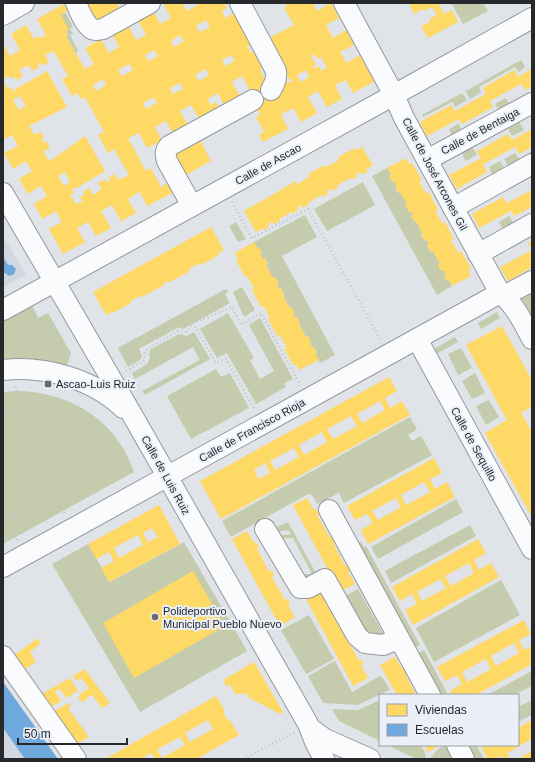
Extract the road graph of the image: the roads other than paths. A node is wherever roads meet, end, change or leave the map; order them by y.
1 (24, 3) edge
2 (76, 3) edge
3 (150, 3) edge
4 (240, 3) edge
5 (344, 3) edge
6 (3, 15) edge
7 (531, 21) edge
8 (271, 90) dead end
9 (394, 95) junction
10 (253, 100) dead end
11 (532, 103) edge
12 (427, 160) junction
13 (532, 164) edge
14 (3, 193) edge
15 (192, 206) junction
16 (453, 208) junction
17 (532, 224) edge
18 (478, 254) junction
19 (532, 280) edge
20 (54, 282) junction
21 (503, 295) junction
22 (3, 310) edge
23 (417, 339) junction
24 (532, 340) edge
25 (9, 370) edge
26 (134, 418) junction
27 (167, 476) junction
28 (329, 510) dead end
29 (265, 529) dead end
30 (532, 549) edge
31 (3, 567) edge
32 (398, 637) junction
33 (3, 656) edge
34 (429, 694) edge
35 (309, 726) junction
36 (458, 746) edge
37 (76, 759) edge
38 (324, 759) edge
39 (370, 759) edge
40 (464, 759) edge

1 - 6 street
2 - 3 street
4 - 8 street
5 - 9 street, Calle de José Arcones Gil
7 - 9 street, Calle de Ascao
9 - 12 street, Calle de José Arcones Gil
9 - 15 street, Calle de Ascao
10 - 15 street
11 - 12 street, Calle de Bentaiga
12 - 16 street, Calle de José Arcones Gil
13 - 16 street
14 - 20 street, Calle de Luis Ruiz
15 - 20 street, Calle de Ascao
16 - 18 street, Calle de José Arcones Gil
17 - 18 street
18 - 21 street, Calle de José Arcones Gil
19 - 21 street, Calle de Francisco Rioja
20 - 22 street, Calle de Ascao
20 - 26 street, Calle de Luis Ruiz
21 - 23 street, Calle de Francisco Rioja
21 - 24 street, Calle de José Arcones Gil
23 - 27 street, Calle de Francisco Rioja
23 - 30 street, Calle de Sequillo
25 - 26 street
26 - 27 street, Calle de Luis Ruiz
27 - 31 street, Calle de Francisco Rioja
27 - 35 street, Calle de Luis Ruiz
28 - 32 street
29 - 32 street
32 - 34 street
33 - 37 street
35 - 38 street, Calle de Luis Ruiz
35 - 39 street
36 - 40 street

